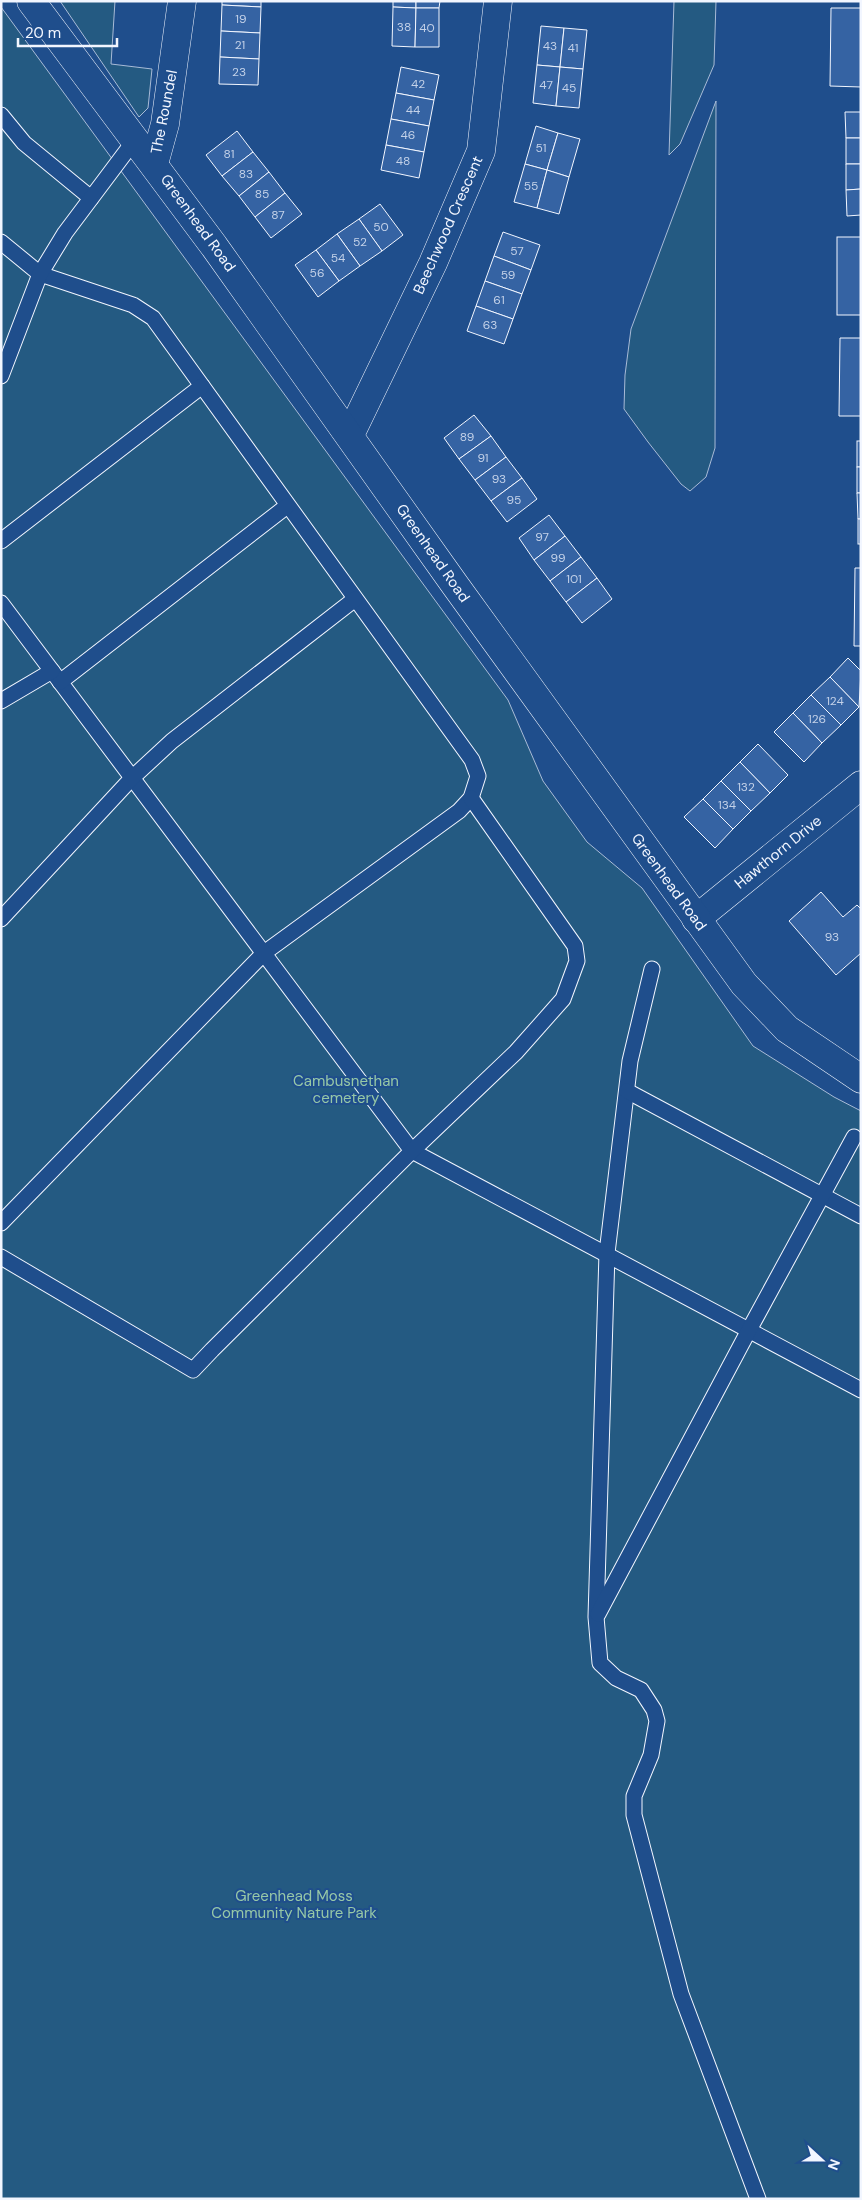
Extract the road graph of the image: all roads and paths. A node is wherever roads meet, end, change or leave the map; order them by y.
1 (31, 1) edge
2 (182, 1) edge
3 (498, 1) edge
4 (1, 115) edge
5 (134, 141) junction
6 (154, 164) junction
7 (91, 198) junction
8 (1, 242) edge
9 (40, 274) junction
10 (1, 376) edge
11 (202, 386) junction
12 (350, 435) junction
13 (287, 506) junction
14 (1, 541) edge
15 (355, 599) junction
16 (1, 603) edge
17 (56, 677) junction
18 (1, 702) edge
19 (132, 778) junction
20 (861, 785) edge
21 (471, 798) junction
22 (1, 919) edge
23 (696, 919) junction
24 (264, 953) junction
25 (652, 969) dead end
26 (861, 1079) edge
27 (627, 1091) junction
28 (854, 1137) dead end
29 (412, 1151) junction
30 (822, 1195) junction
31 (861, 1216) edge
32 (1, 1223) edge
33 (607, 1253) junction
34 (1, 1257) edge
35 (749, 1330) junction
36 (861, 1390) edge
37 (596, 1617) junction
38 (758, 2199) edge

1 - 5 street, Greenhead Road
2 - 6 street, The Roundel
3 - 12 street, Beechwood Crescent
4 - 7 lane
5 - 6 street, Greenhead Road
5 - 7 lane
6 - 12 street, Greenhead Road
7 - 9 lane
8 - 9 lane
9 - 10 lane
9 - 11 lane
11 - 13 lane
11 - 14 lane
12 - 23 street, Greenhead Road
13 - 15 lane
13 - 17 lane
15 - 19 lane
15 - 21 lane
16 - 17 lane
17 - 18 lane
17 - 19 lane
19 - 22 lane
19 - 24 lane
20 - 23 street, Hawthorn Drive
21 - 24 lane
21 - 29 lane
23 - 26 street, Greenhead Road
24 - 29 lane
24 - 32 lane
25 - 27 lane
27 - 30 lane
27 - 33 lane
28 - 30 lane
29 - 33 lane
29 - 34 lane
30 - 31 lane
30 - 35 lane
33 - 35 lane
33 - 37 lane
35 - 36 lane
35 - 37 lane
37 - 38 lane

